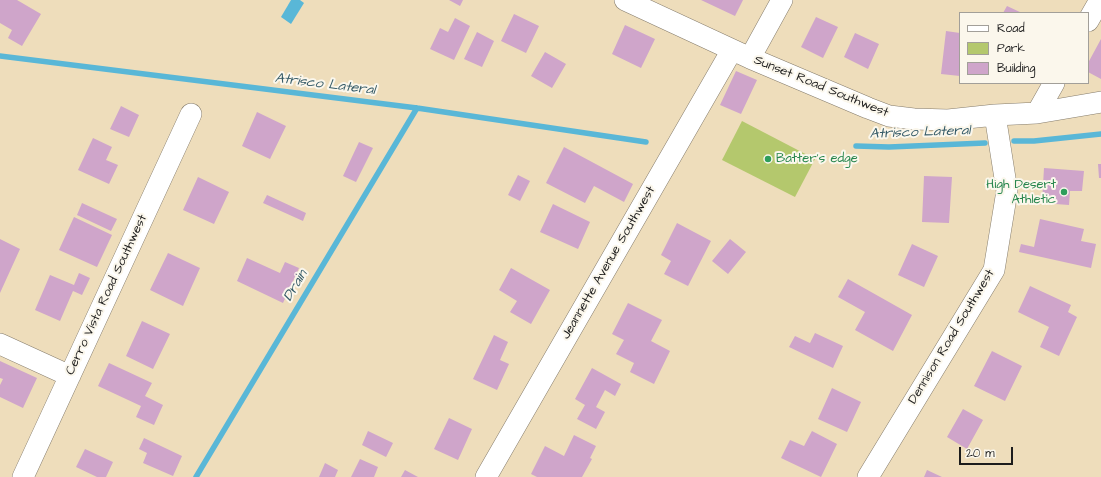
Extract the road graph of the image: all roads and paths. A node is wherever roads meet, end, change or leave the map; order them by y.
1 (625, 0) edge
2 (782, 0) edge
3 (1100, 0) edge
4 (1089, 19) edge
5 (741, 54) junction
6 (1053, 84) edge
7 (1101, 102) edge
8 (1038, 113) junction
9 (191, 114) dead end
10 (995, 115) junction
11 (0, 344) edge
12 (70, 376) junction
13 (23, 477) edge
14 (486, 477) edge
15 (868, 477) edge

1 - 5 street, Sunset Road Southwest
2 - 5 street, Jeannette Avenue Southwest
3 - 4 street
5 - 10 street, Sunset Road Southwest
5 - 14 street, Jeannette Avenue Southwest
6 - 8 street
7 - 8 street, Sunset Road Southwest
8 - 10 street, Sunset Road Southwest
9 - 12 street, Cerro Vista Road Southwest
10 - 15 street, Dennison Road Southwest
11 - 12 street
12 - 13 street, Cerro Vista Road Southwest

